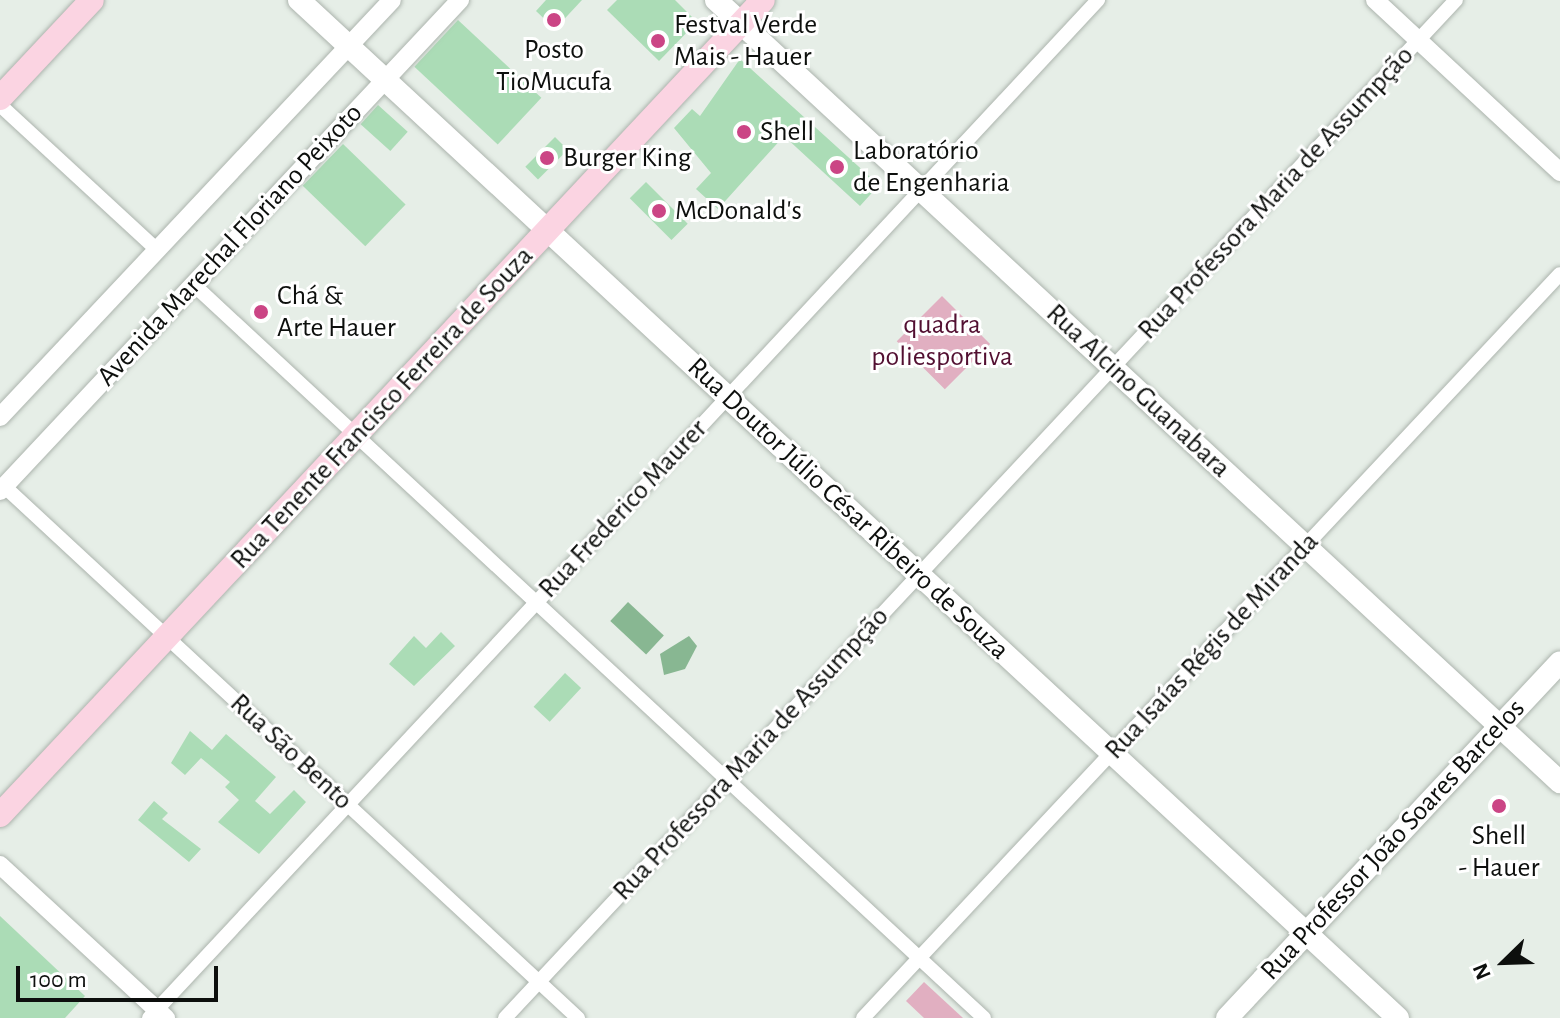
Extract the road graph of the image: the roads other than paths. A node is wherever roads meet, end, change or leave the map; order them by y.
1 (92, 0) edge
2 (299, 0) edge
3 (392, 0) edge
4 (460, 0) edge
5 (716, 0) edge
6 (763, 0) edge
7 (1098, 0) edge
8 (1375, 0) edge
9 (1456, 0) edge
10 (741, 24) junction
11 (1419, 40) junction
12 (349, 46) junction
13 (385, 80) junction
14 (0, 98) edge
15 (0, 105) edge
16 (1560, 172) edge
17 (921, 190) junction
18 (548, 230) junction
19 (157, 250) junction
20 (1560, 274) edge
21 (193, 284) junction
22 (1113, 368) junction
23 (728, 397) junction
24 (0, 417) edge
25 (356, 435) junction
26 (2, 488) edge
27 (1305, 546) junction
28 (919, 575) junction
29 (536, 603) junction
30 (167, 637) junction
31 (1560, 662) edge
32 (1500, 726) junction
33 (1111, 753) junction
34 (727, 780) junction
35 (1560, 782) edge
36 (348, 804) junction
37 (0, 815) edge
38 (0, 865) edge
39 (1306, 933) junction
40 (919, 958) junction
41 (539, 982) junction
42 (157, 1015) edge
43 (505, 1018) edge
44 (578, 1018) edge
45 (863, 1018) edge
46 (984, 1018) edge
47 (1227, 1018) edge
48 (1398, 1018) edge

1 - 14 main road
2 - 12 main road, Rua Doutor Júlio César Ribeiro de Souza
3 - 12 street, Avenida Marechal Floriano Peixoto
4 - 13 street, Avenida Marechal Floriano Peixoto
5 - 10 main road, Rua Alcino Guanabara
6 - 10 main road, Rua Tenente Francisco Ferreira de Souza
7 - 17 street, Rua Frederico Maurer
8 - 11 street
9 - 11 street, Rua Professora Maria de Assumpção
10 - 17 main road, Rua Alcino Guanabara
10 - 18 main road, Rua Tenente Francisco Ferreira de Souza
11 - 16 street
11 - 22 street, Rua Professora Maria de Assumpção
12 - 13 main road, Rua Doutor Júlio César Ribeiro de Souza
12 - 19 street, Avenida Marechal Floriano Peixoto
13 - 18 main road, Rua Doutor Júlio César Ribeiro de Souza
13 - 21 street, Avenida Marechal Floriano Peixoto
15 - 19 street
17 - 22 main road, Rua Alcino Guanabara
17 - 23 street, Rua Frederico Maurer
18 - 23 main road, Rua Doutor Júlio César Ribeiro de Souza
18 - 25 main road, Rua Tenente Francisco Ferreira de Souza
19 - 24 street, Avenida Marechal Floriano Peixoto
20 - 27 street, Rua Isaías Régis de Miranda
21 - 25 street
21 - 26 street, Avenida Marechal Floriano Peixoto
22 - 27 main road, Rua Alcino Guanabara
22 - 28 street, Rua Professora Maria de Assumpção
23 - 28 main road, Rua Doutor Júlio César Ribeiro de Souza
23 - 29 street, Rua Frederico Maurer
25 - 29 street
25 - 30 main road, Rua Tenente Francisco Ferreira de Souza
26 - 30 street, Rua São Bento
27 - 32 main road, Rua Alcino Guanabara
27 - 33 street, Rua Isaías Régis de Miranda
28 - 33 main road, Rua Doutor Júlio César Ribeiro de Souza
28 - 34 street, Rua Professora Maria de Assumpção
29 - 34 street
29 - 36 street, Rua Frederico Maurer
30 - 36 street, Rua São Bento
30 - 37 main road, Rua Tenente Francisco Ferreira de Souza
31 - 32 main road, Rua Professor João Soares Barcelos
32 - 35 main road, Rua Alcino Guanabara
32 - 39 main road, Rua Professor João Soares Barcelos
33 - 39 main road, Rua Doutor Júlio César Ribeiro de Souza
33 - 40 street, Rua Isaías Régis de Miranda
34 - 40 street
34 - 41 street, Rua Professora Maria de Assumpção
36 - 41 street, Rua São Bento
36 - 42 street, Rua Frederico Maurer
38 - 42 street
39 - 47 main road, Rua Professor João Soares Barcelos
39 - 48 main road, Rua Doutor Júlio César Ribeiro de Souza
40 - 45 street, Rua Isaías Régis de Miranda
40 - 46 street
41 - 43 street, Rua Professora Maria de Assumpção
41 - 44 street, Rua São Bento

